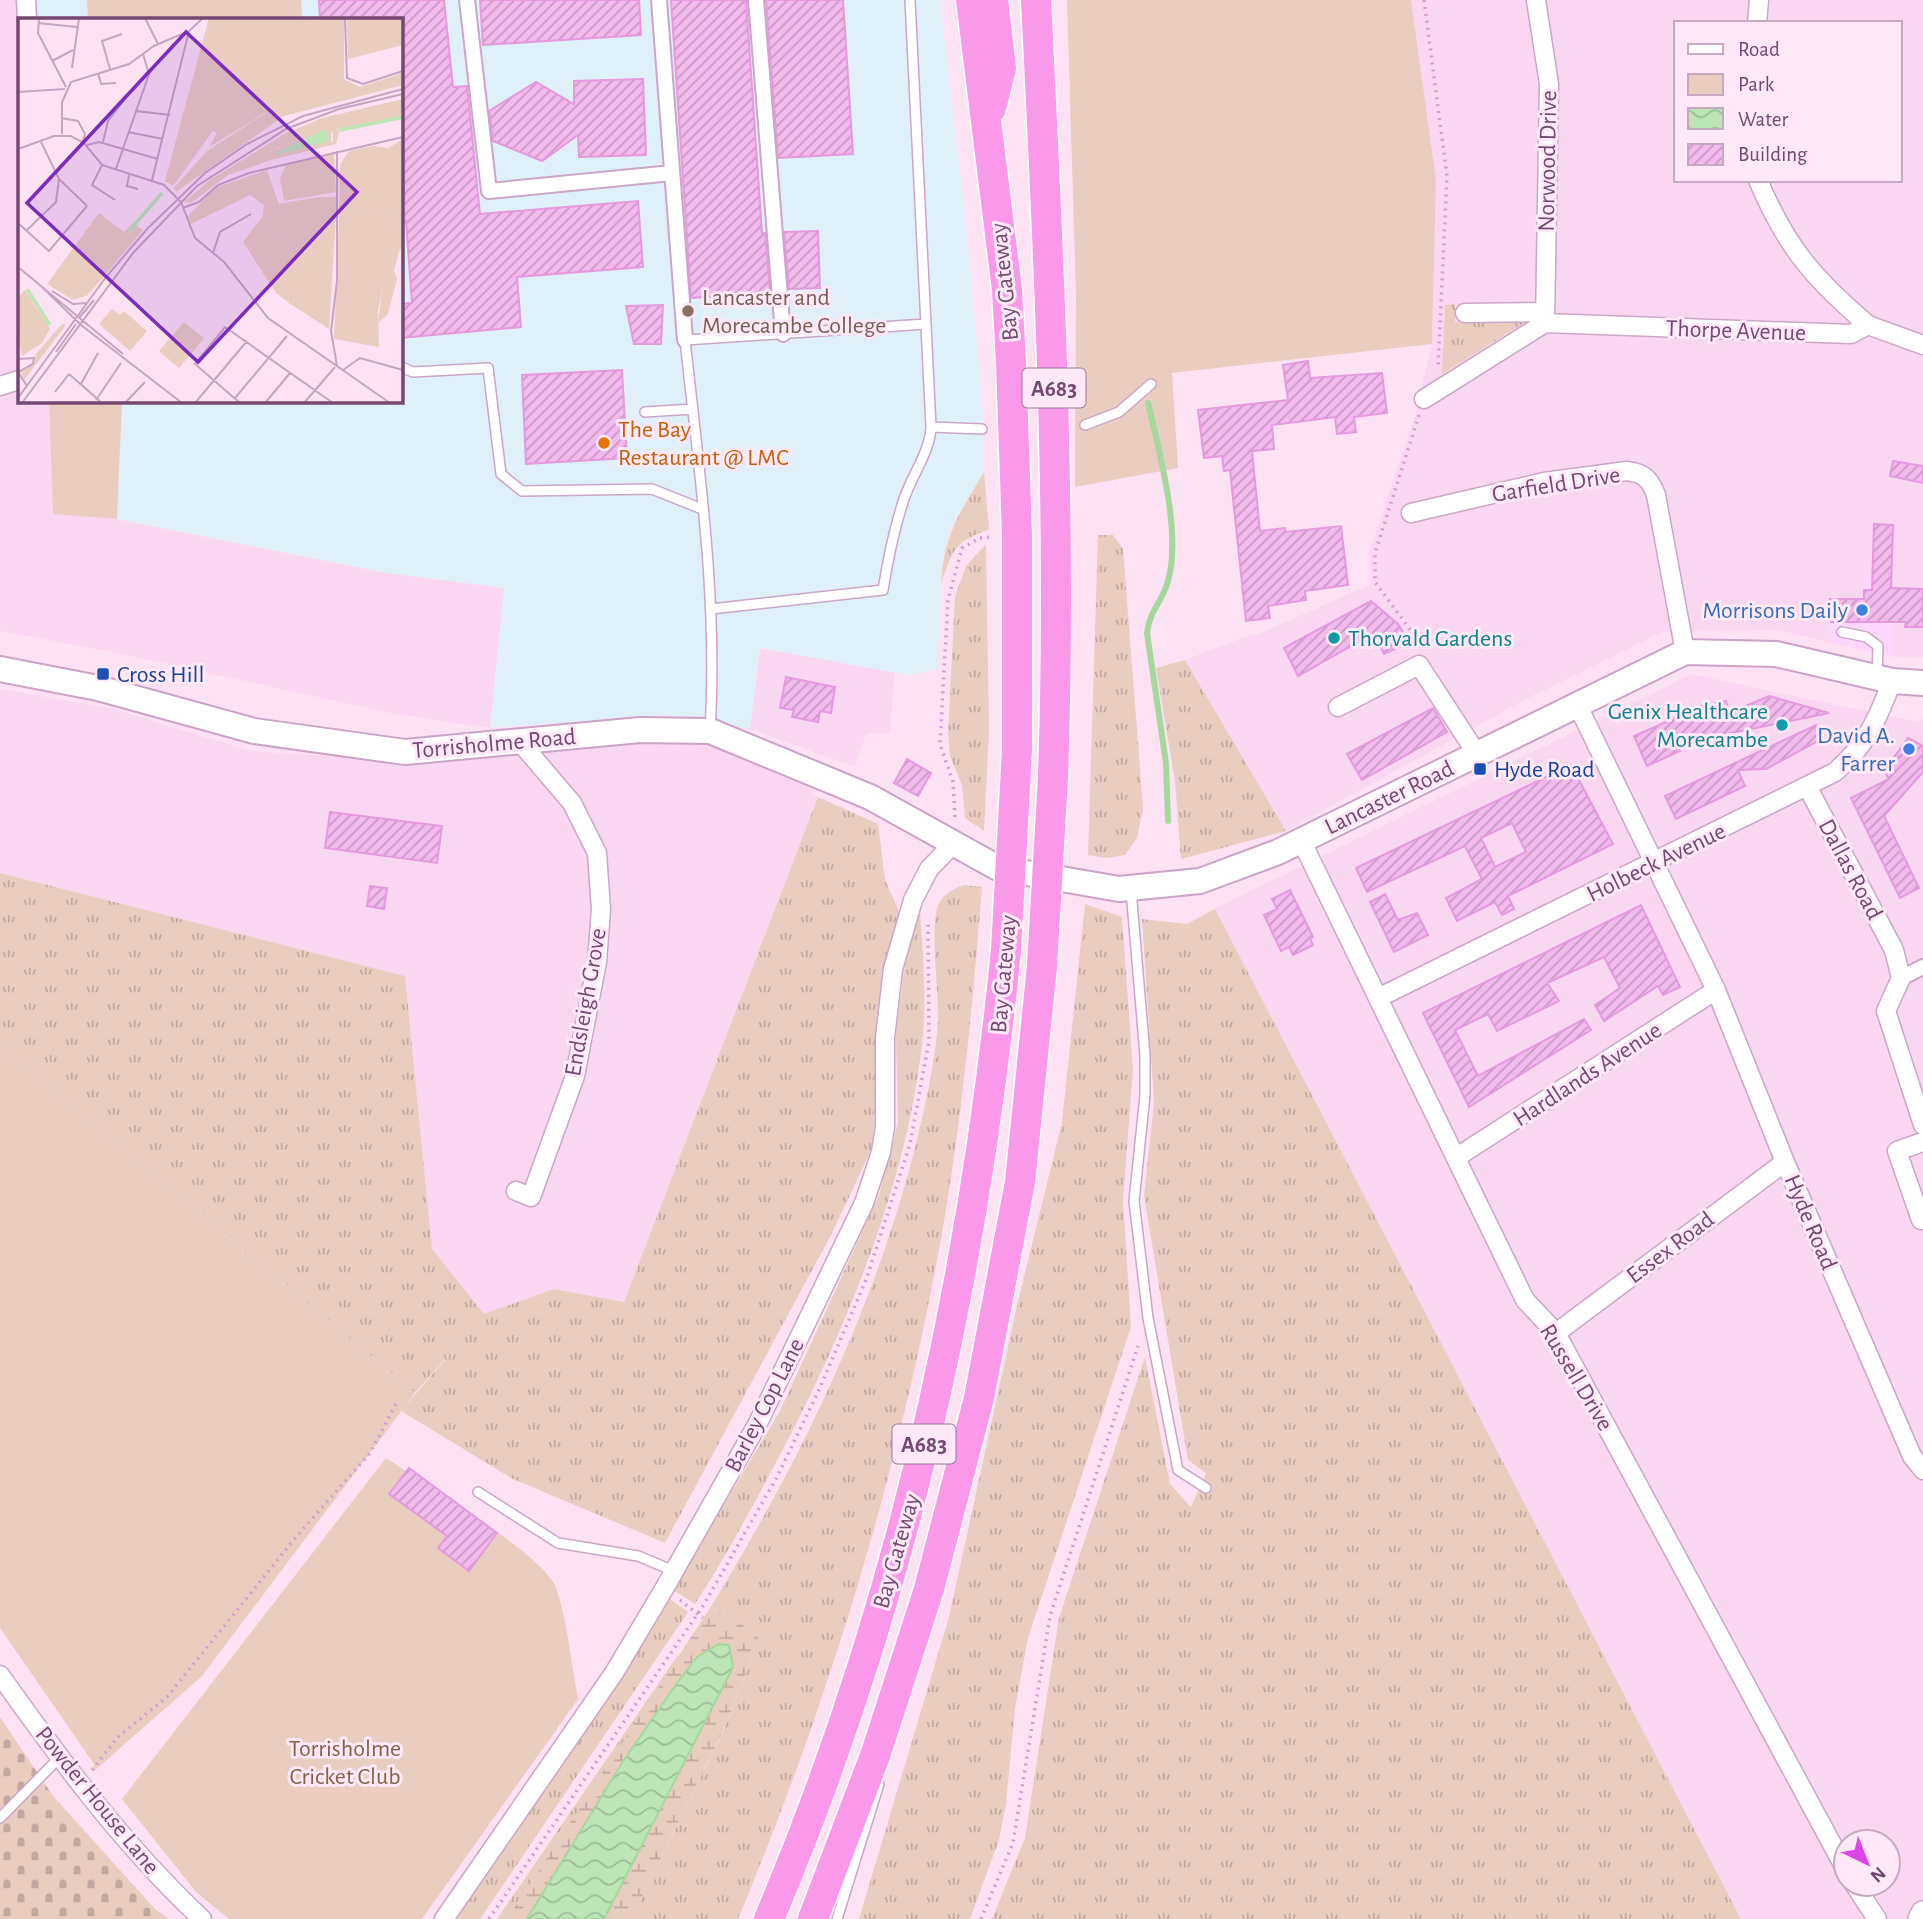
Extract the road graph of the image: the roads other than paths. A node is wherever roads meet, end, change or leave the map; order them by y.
1 (26, 0) edge
2 (467, 0) edge
3 (659, 0) edge
4 (756, 0) edge
5 (910, 0) edge
6 (971, 0) edge
7 (993, 0) edge
8 (1035, 0) edge
9 (1536, 0) edge
10 (1759, 0) edge
11 (27, 18) edge
12 (1757, 21) edge
13 (987, 126) junction
14 (672, 173) junction
15 (1759, 182) edge
16 (1465, 313) dead end
17 (1545, 317) junction
18 (926, 324) junction
19 (1868, 326) junction
20 (783, 334) junction
21 (685, 340) junction
22 (1923, 345) edge
23 (402, 367) edge
24 (18, 380) edge
25 (1151, 383) dead end
26 (0, 386) edge
27 (1422, 405) road end
28 (693, 409) junction
29 (645, 412) dead end
30 (1085, 425) dead end
31 (932, 427) junction
32 (982, 429) dead end
33 (702, 509) junction
34 (1411, 513) dead end
35 (711, 609) junction
36 (1842, 632) dead end
37 (1685, 652) junction
38 (0, 669) edge
39 (1884, 680) junction
40 (1923, 683) edge
41 (1578, 706) junction
42 (1338, 707) dead end
43 (710, 731) junction
44 (520, 742) junction
45 (1477, 754) junction
46 (1808, 788) junction
47 (1301, 840) junction
48 (962, 847) junction
49 (1654, 863) junction
50 (1131, 888) junction
51 (1923, 967) edge
52 (1901, 978) junction
53 (1716, 990) junction
54 (1378, 998) junction
55 (1923, 1125) edge
56 (1923, 1142) edge
57 (1457, 1157) junction
58 (1784, 1162) junction
59 (531, 1197) dead end
60 (1921, 1220) dead end
61 (1556, 1333) junction
62 (1923, 1470) edge
63 (1206, 1488) dead end
64 (478, 1492) dead end
65 (674, 1571) junction
66 (929, 1589) junction
67 (0, 1675) edge
68 (891, 1743) dead end
69 (59, 1758) junction
70 (884, 1769) dead end
71 (0, 1818) edge
72 (1832, 1844) edge
73 (1863, 1898) edge
74 (1923, 1913) edge
75 (202, 1919) edge
76 (444, 1919) edge
77 (769, 1919) edge
78 (813, 1919) edge
79 (837, 1919) edge
80 (1877, 1919) edge
81 (1920, 1919) edge

1 - 11 street
2 - 14 street
3 - 14 street
4 - 20 street
5 - 18 lane
6 - 13 highway, Bay Gateway / A683
7 - 13 highway
8 - 66 highway, Bay Gateway / A683, bridge
9 - 17 street, Norwood Drive
10 - 12 street
13 - 77 highway, Bay Gateway / A683, bridge
14 - 21 street
15 - 19 street
16 - 17 street, Thorpe Avenue
17 - 19 street, Thorpe Avenue
17 - 27 street
18 - 20 lane
18 - 31 lane
19 - 22 street
20 - 21 lane
21 - 28 lane
23 - 33 lane
24 - 26 street
25 - 30 lane
28 - 29 lane
28 - 33 lane
31 - 32 lane
31 - 35 lane
33 - 35 lane
34 - 37 street, Garfield Drive
35 - 43 lane
36 - 39 lane
37 - 39 main road, Lancaster Road
37 - 41 main road, Lancaster Road
38 - 44 main road, Torrisholme Road
39 - 40 main road, Lancaster Road
39 - 46 street, Holbeck Avenue
41 - 45 main road, Lancaster Road
41 - 49 street, Hyde Road
42 - 45 street
43 - 44 main road, Torrisholme Road
43 - 48 main road, Torrisholme Road
44 - 59 street, Endsleigh Grove
45 - 47 main road, Lancaster Road
46 - 49 street, Holbeck Avenue
46 - 52 street, Dallas Road
47 - 50 main road, Lancaster Road
47 - 54 street, Russell Drive
48 - 50 main road, Lancaster Road
48 - 65 street, Barley Cop Lane
49 - 53 street, Hyde Road
49 - 54 street, Holbeck Avenue
50 - 63 lane
51 - 52 street
52 - 55 street
53 - 57 street, Hardlands Avenue
53 - 58 street, Hyde Road
54 - 57 street, Russell Drive
56 - 60 street
57 - 61 street, Russell Drive
58 - 61 street, Essex Road
58 - 62 street, Hyde Road
61 - 72 street, Russell Drive
64 - 65 lane
65 - 76 street, Barley Cop Lane
66 - 68 lane
66 - 78 highway, Bay Gateway / A683
67 - 69 street, Powder House Lane
69 - 71 lane
69 - 75 street, Powder House Lane
70 - 79 lane
73 - 80 street
74 - 81 street

